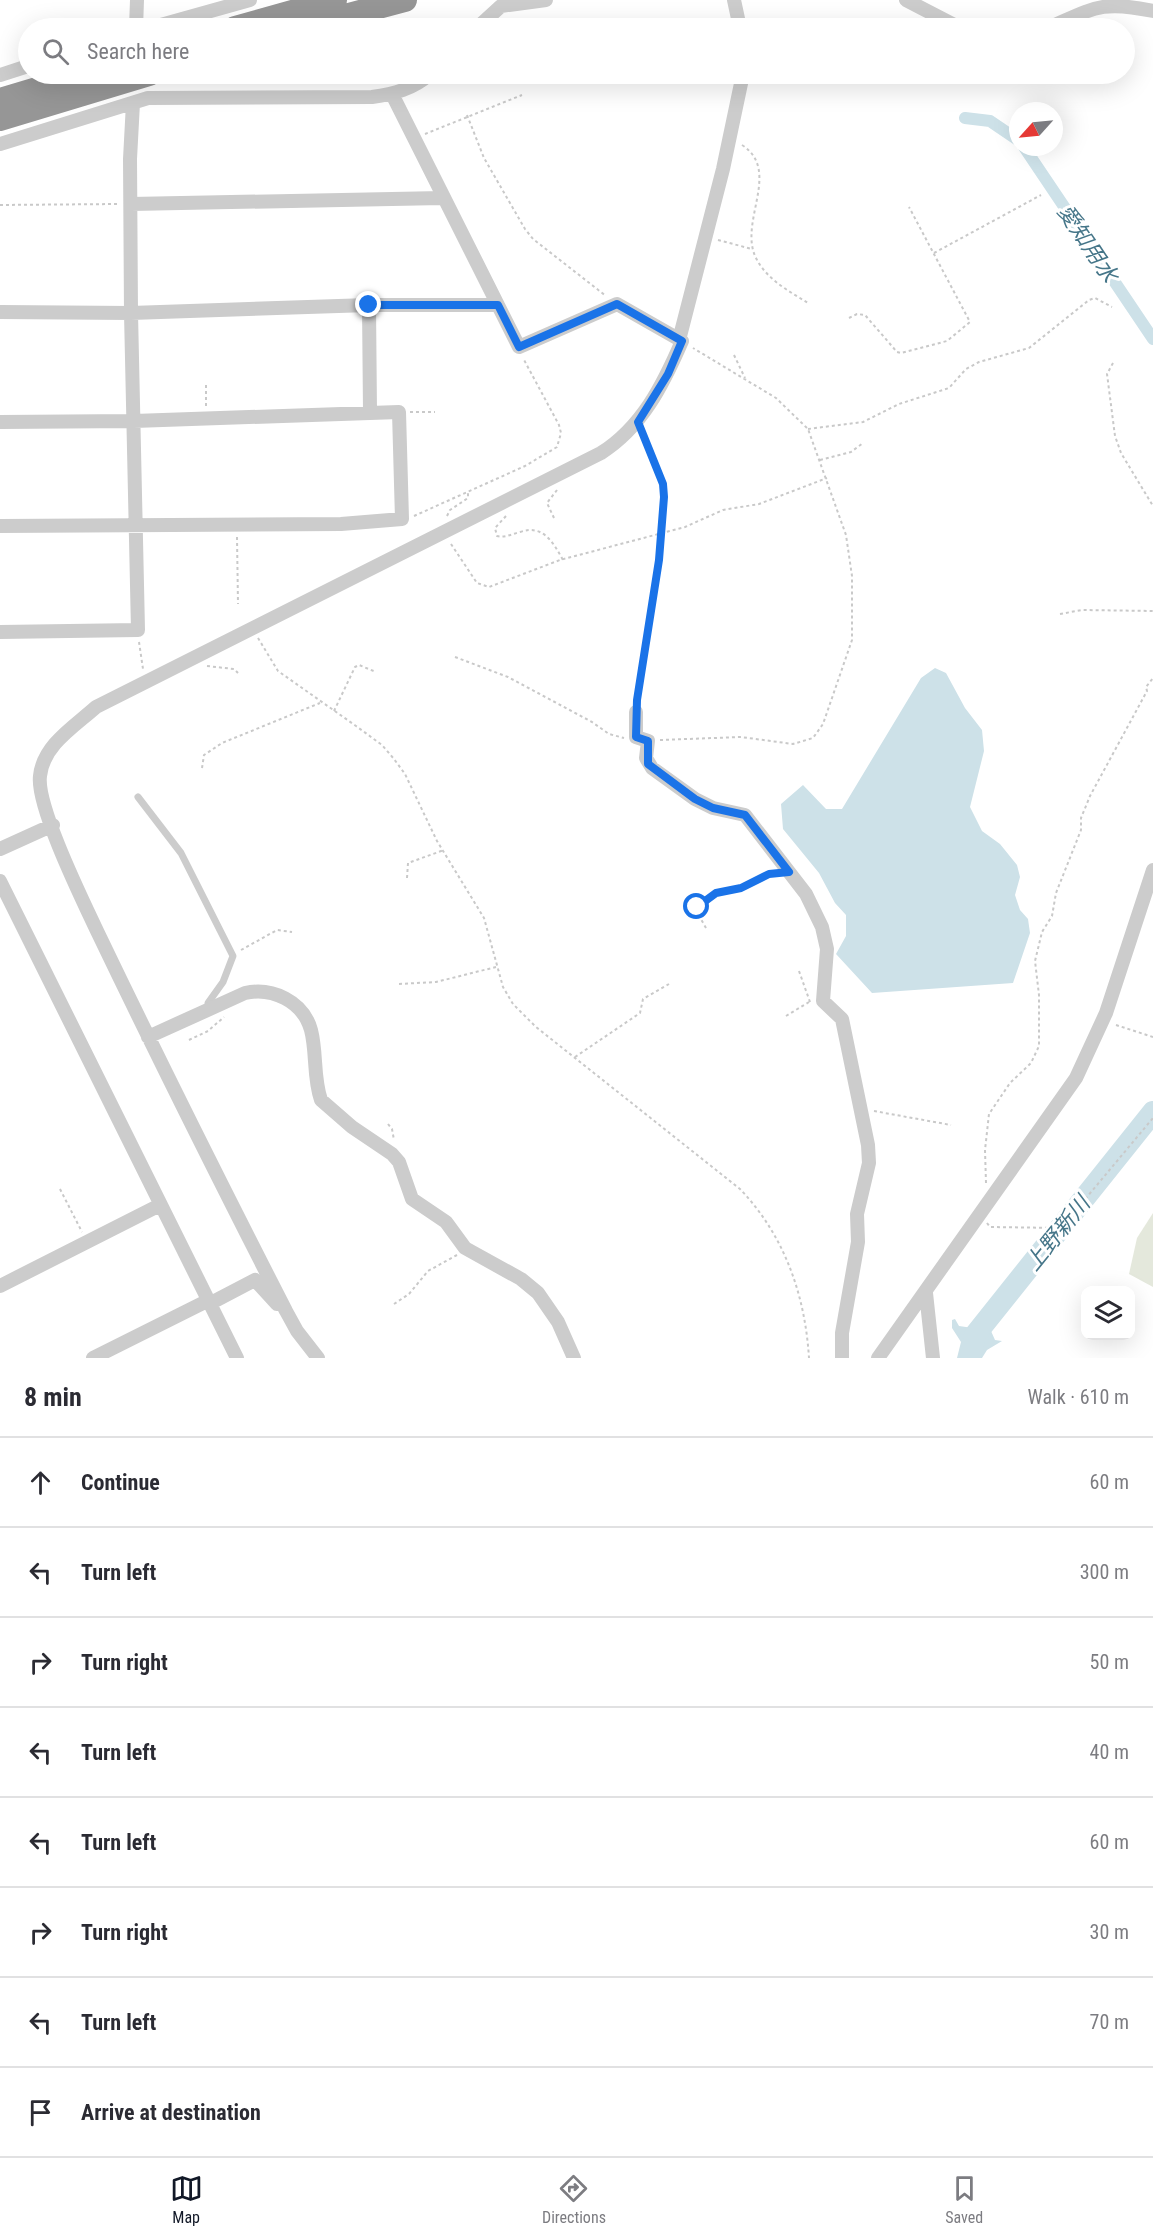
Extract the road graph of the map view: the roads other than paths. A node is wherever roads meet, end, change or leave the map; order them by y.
1 (136, 0) edge
2 (250, 0) edge
3 (335, 0) edge
4 (405, 0) edge
5 (546, 0) edge
6 (734, 0) edge
7 (906, 0) edge
8 (505, 3) edge
9 (1153, 11) edge
10 (136, 18) edge
11 (186, 18) edge
12 (271, 18) edge
13 (338, 18) edge
14 (488, 18) edge
15 (738, 18) edge
16 (941, 18) edge
17 (1071, 18) edge
18 (18, 69) edge
19 (0, 75) edge
20 (54, 84) edge
21 (116, 84) edge
22 (418, 84) edge
23 (741, 84) edge
24 (392, 94) junction
25 (0, 100) edge
26 (133, 103) junction
27 (0, 119) edge
28 (0, 144) edge
29 (442, 198) junction
30 (131, 204) junction
31 (369, 305) junction
32 (498, 305) junction
33 (0, 312) edge
34 (131, 313) junction
35 (680, 341) junction
36 (370, 412) junction
37 (134, 421) junction
38 (0, 422) edge
39 (134, 525) junction
40 (0, 526) edge
41 (0, 632) edge
42 (636, 712) road end
43 (138, 797) dead end
44 (53, 825) junction
45 (0, 849) edge
46 (1153, 870) edge
47 (0, 881) edge
48 (209, 1010) junction
49 (148, 1037) junction
50 (160, 1205) junction
51 (0, 1286) edge
52 (926, 1293) junction
53 (208, 1302) junction
54 (282, 1304) junction
55 (93, 1358) edge
56 (237, 1358) edge
57 (318, 1358) edge
58 (574, 1358) edge
59 (842, 1358) edge
60 (878, 1358) edge
61 (933, 1358) edge

1 - 10 street
2 - 11 street
3 - 12 highway
4 - 13 highway
5 - 8 street
6 - 15 street
7 - 16 street
8 - 14 street
9 - 17 street
18 - 19 street
20 - 25 highway
21 - 27 highway
22 - 24 street
23 - 35 street
24 - 26 street
24 - 29 street
26 - 28 street
26 - 30 street
29 - 30 street
29 - 32 street
30 - 34 street
31 - 32 street
31 - 34 street
31 - 36 street
32 - 35 street
33 - 34 street
34 - 37 street
35 - 44 street
36 - 37 street
36 - 39 street
37 - 38 street
37 - 39 street
39 - 40 street
39 - 41 street
42 - 59 street
43 - 48 lane
44 - 45 street
44 - 49 street
46 - 52 street
47 - 50 street
48 - 49 street
48 - 58 street
49 - 54 street
50 - 51 street
50 - 53 street
52 - 60 street
52 - 61 street
53 - 54 street
53 - 55 street
53 - 56 street
54 - 57 street

